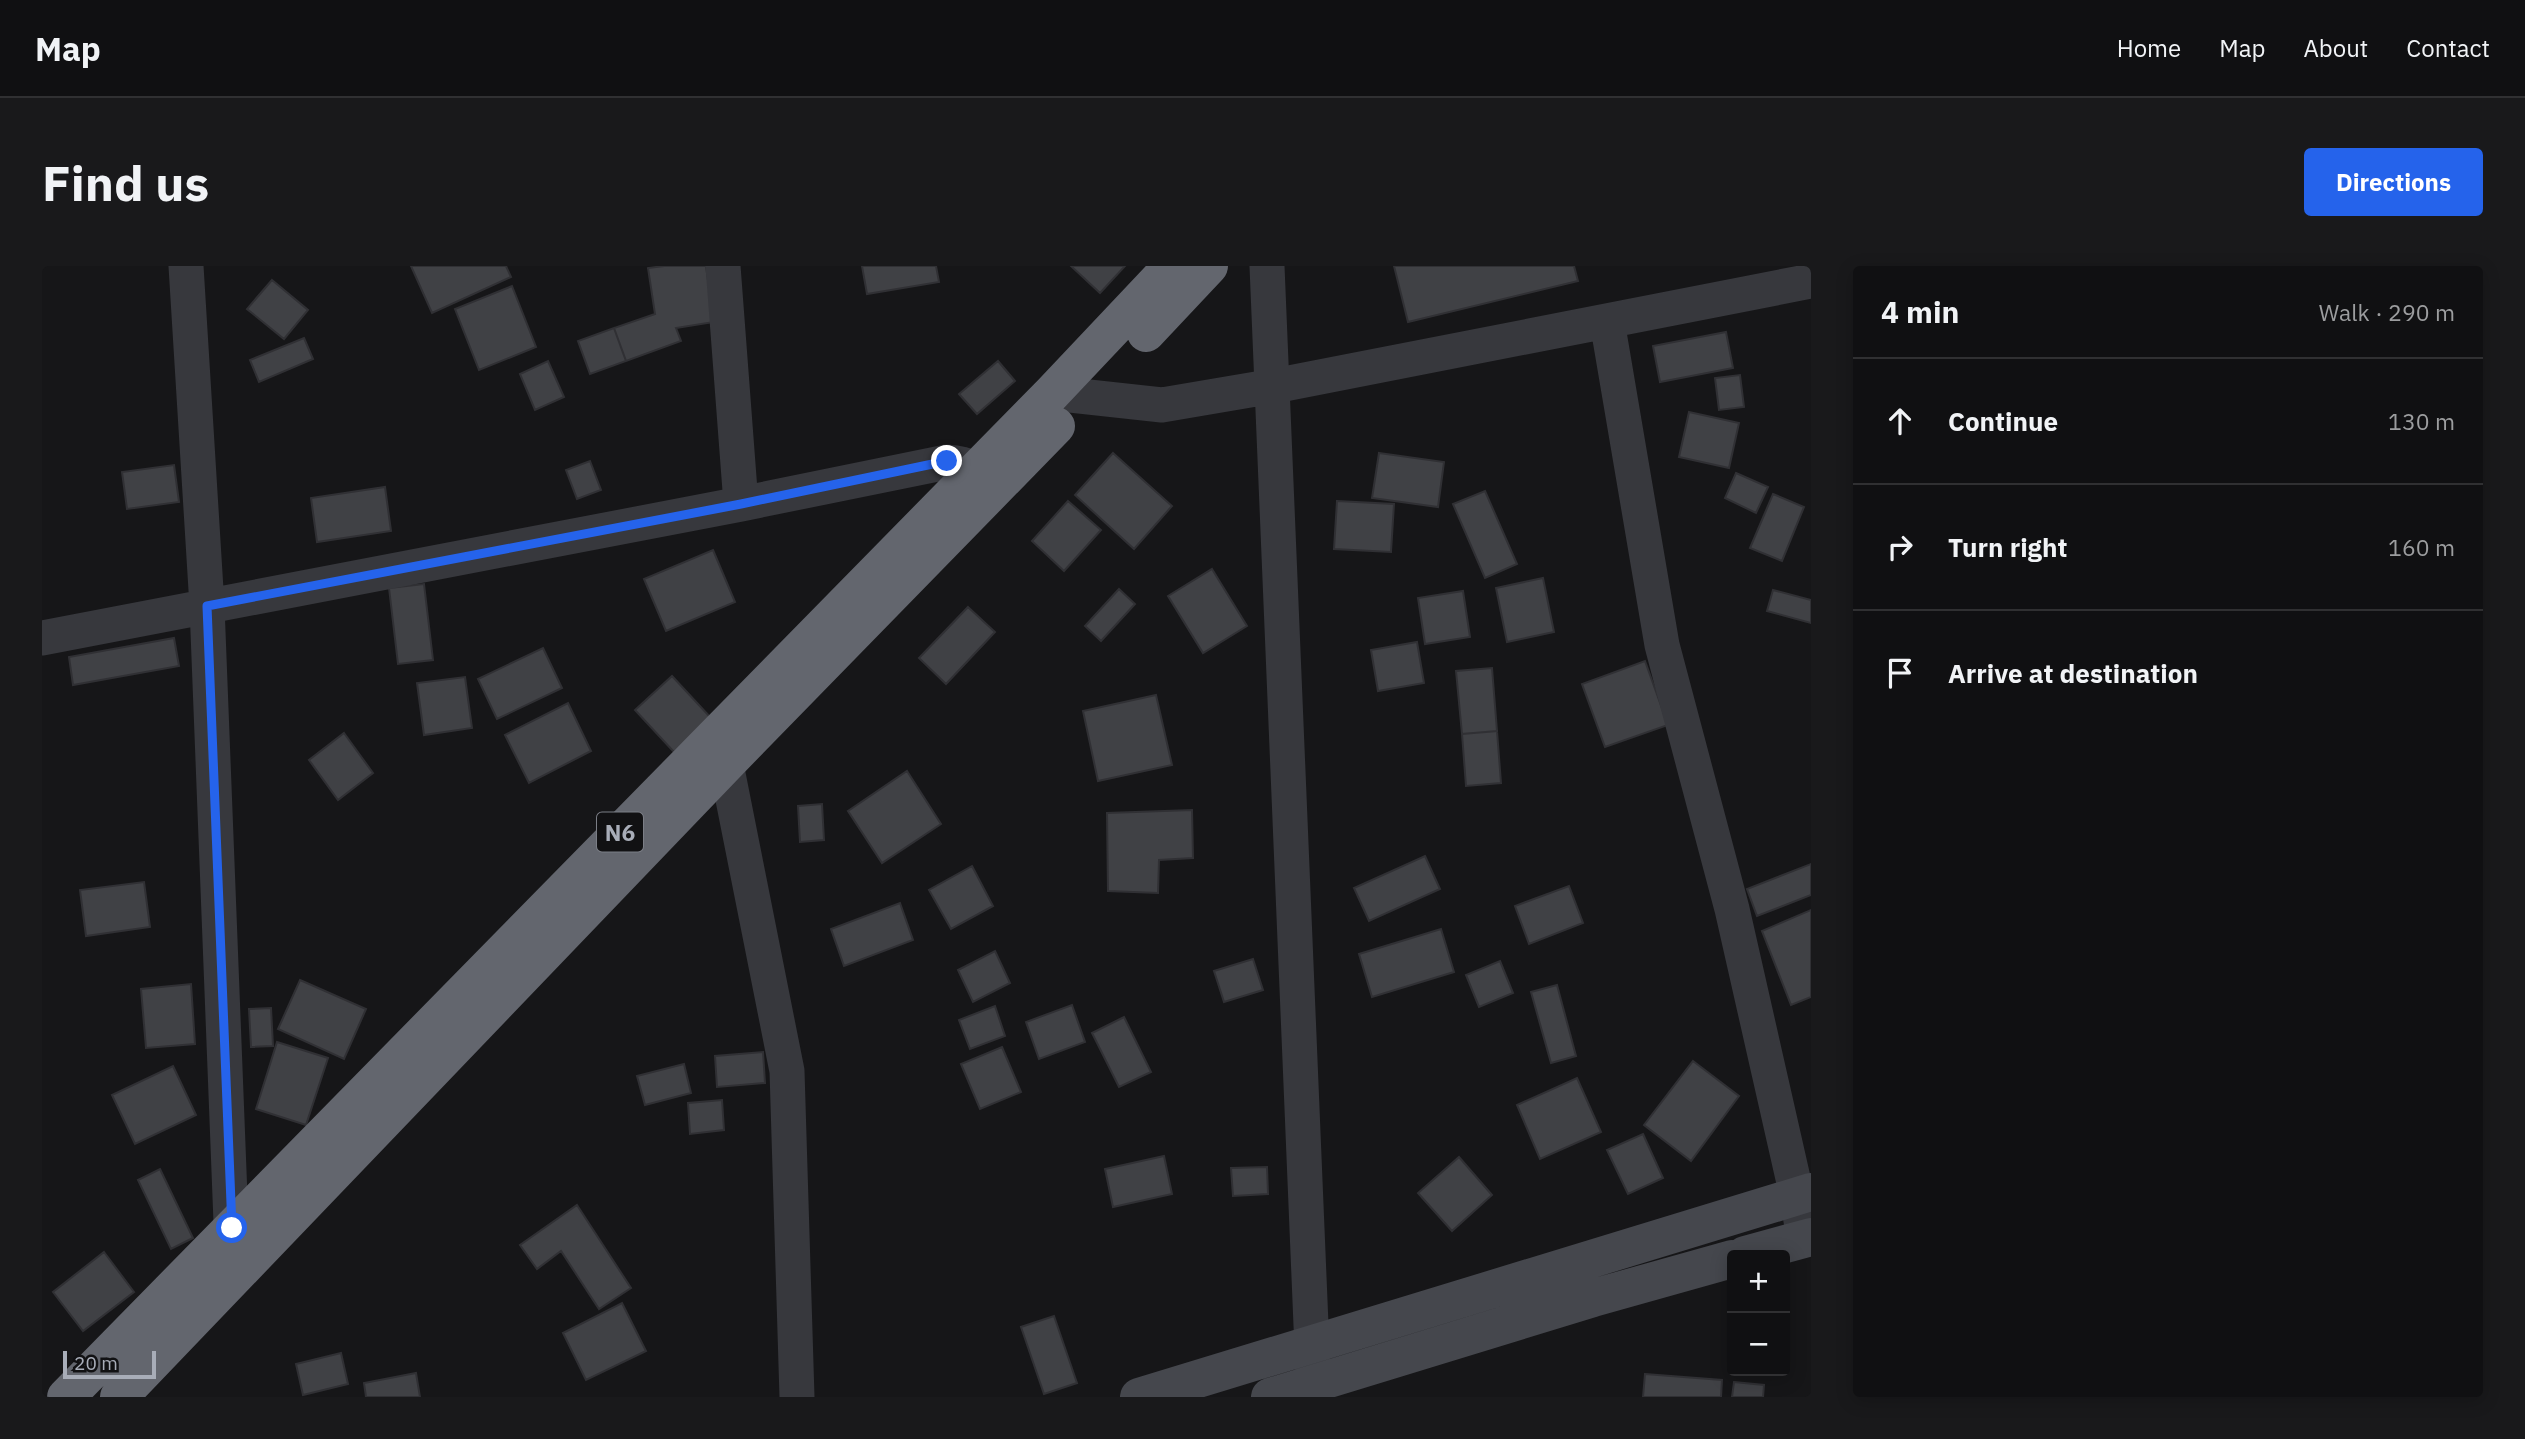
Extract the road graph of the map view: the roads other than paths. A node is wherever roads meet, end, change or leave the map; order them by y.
1 (186, 266) edge
2 (723, 266) edge
3 (1172, 266) edge
4 (1209, 266) edge
5 (1267, 266) edge
6 (1811, 281) edge
7 (1606, 321) junction
8 (1274, 386) junction
9 (1068, 396) junction
10 (987, 478) junction
11 (741, 504) junction
12 (207, 606) junction
13 (42, 638) edge
14 (726, 764) junction
15 (1804, 1194) edge
16 (232, 1228) junction
17 (1808, 1238) edge
18 (1764, 1250) edge
19 (1727, 1260) edge
20 (234, 1279) junction
21 (1311, 1343) junction
22 (1314, 1390) edge
23 (66, 1397) edge
24 (119, 1397) edge
25 (797, 1397) edge
26 (1139, 1397) edge
27 (1270, 1397) edge

1 - 12 street
2 - 11 street
3 - 9 highway, N6
4 - 9 highway, N6
5 - 8 street
6 - 7 street
7 - 8 street
7 - 15 street
8 - 9 street
8 - 21 street
9 - 10 highway, N6
10 - 11 street
10 - 14 highway, N6
10 - 16 highway, N6
11 - 12 street
12 - 13 street
12 - 16 street
14 - 20 highway, N6
14 - 25 street
15 - 17 street
15 - 21 main road
16 - 20 street
16 - 23 highway, N6
17 - 18 main road
19 - 22 main road
20 - 24 highway, N6
21 - 22 street
21 - 26 main road
22 - 27 main road

